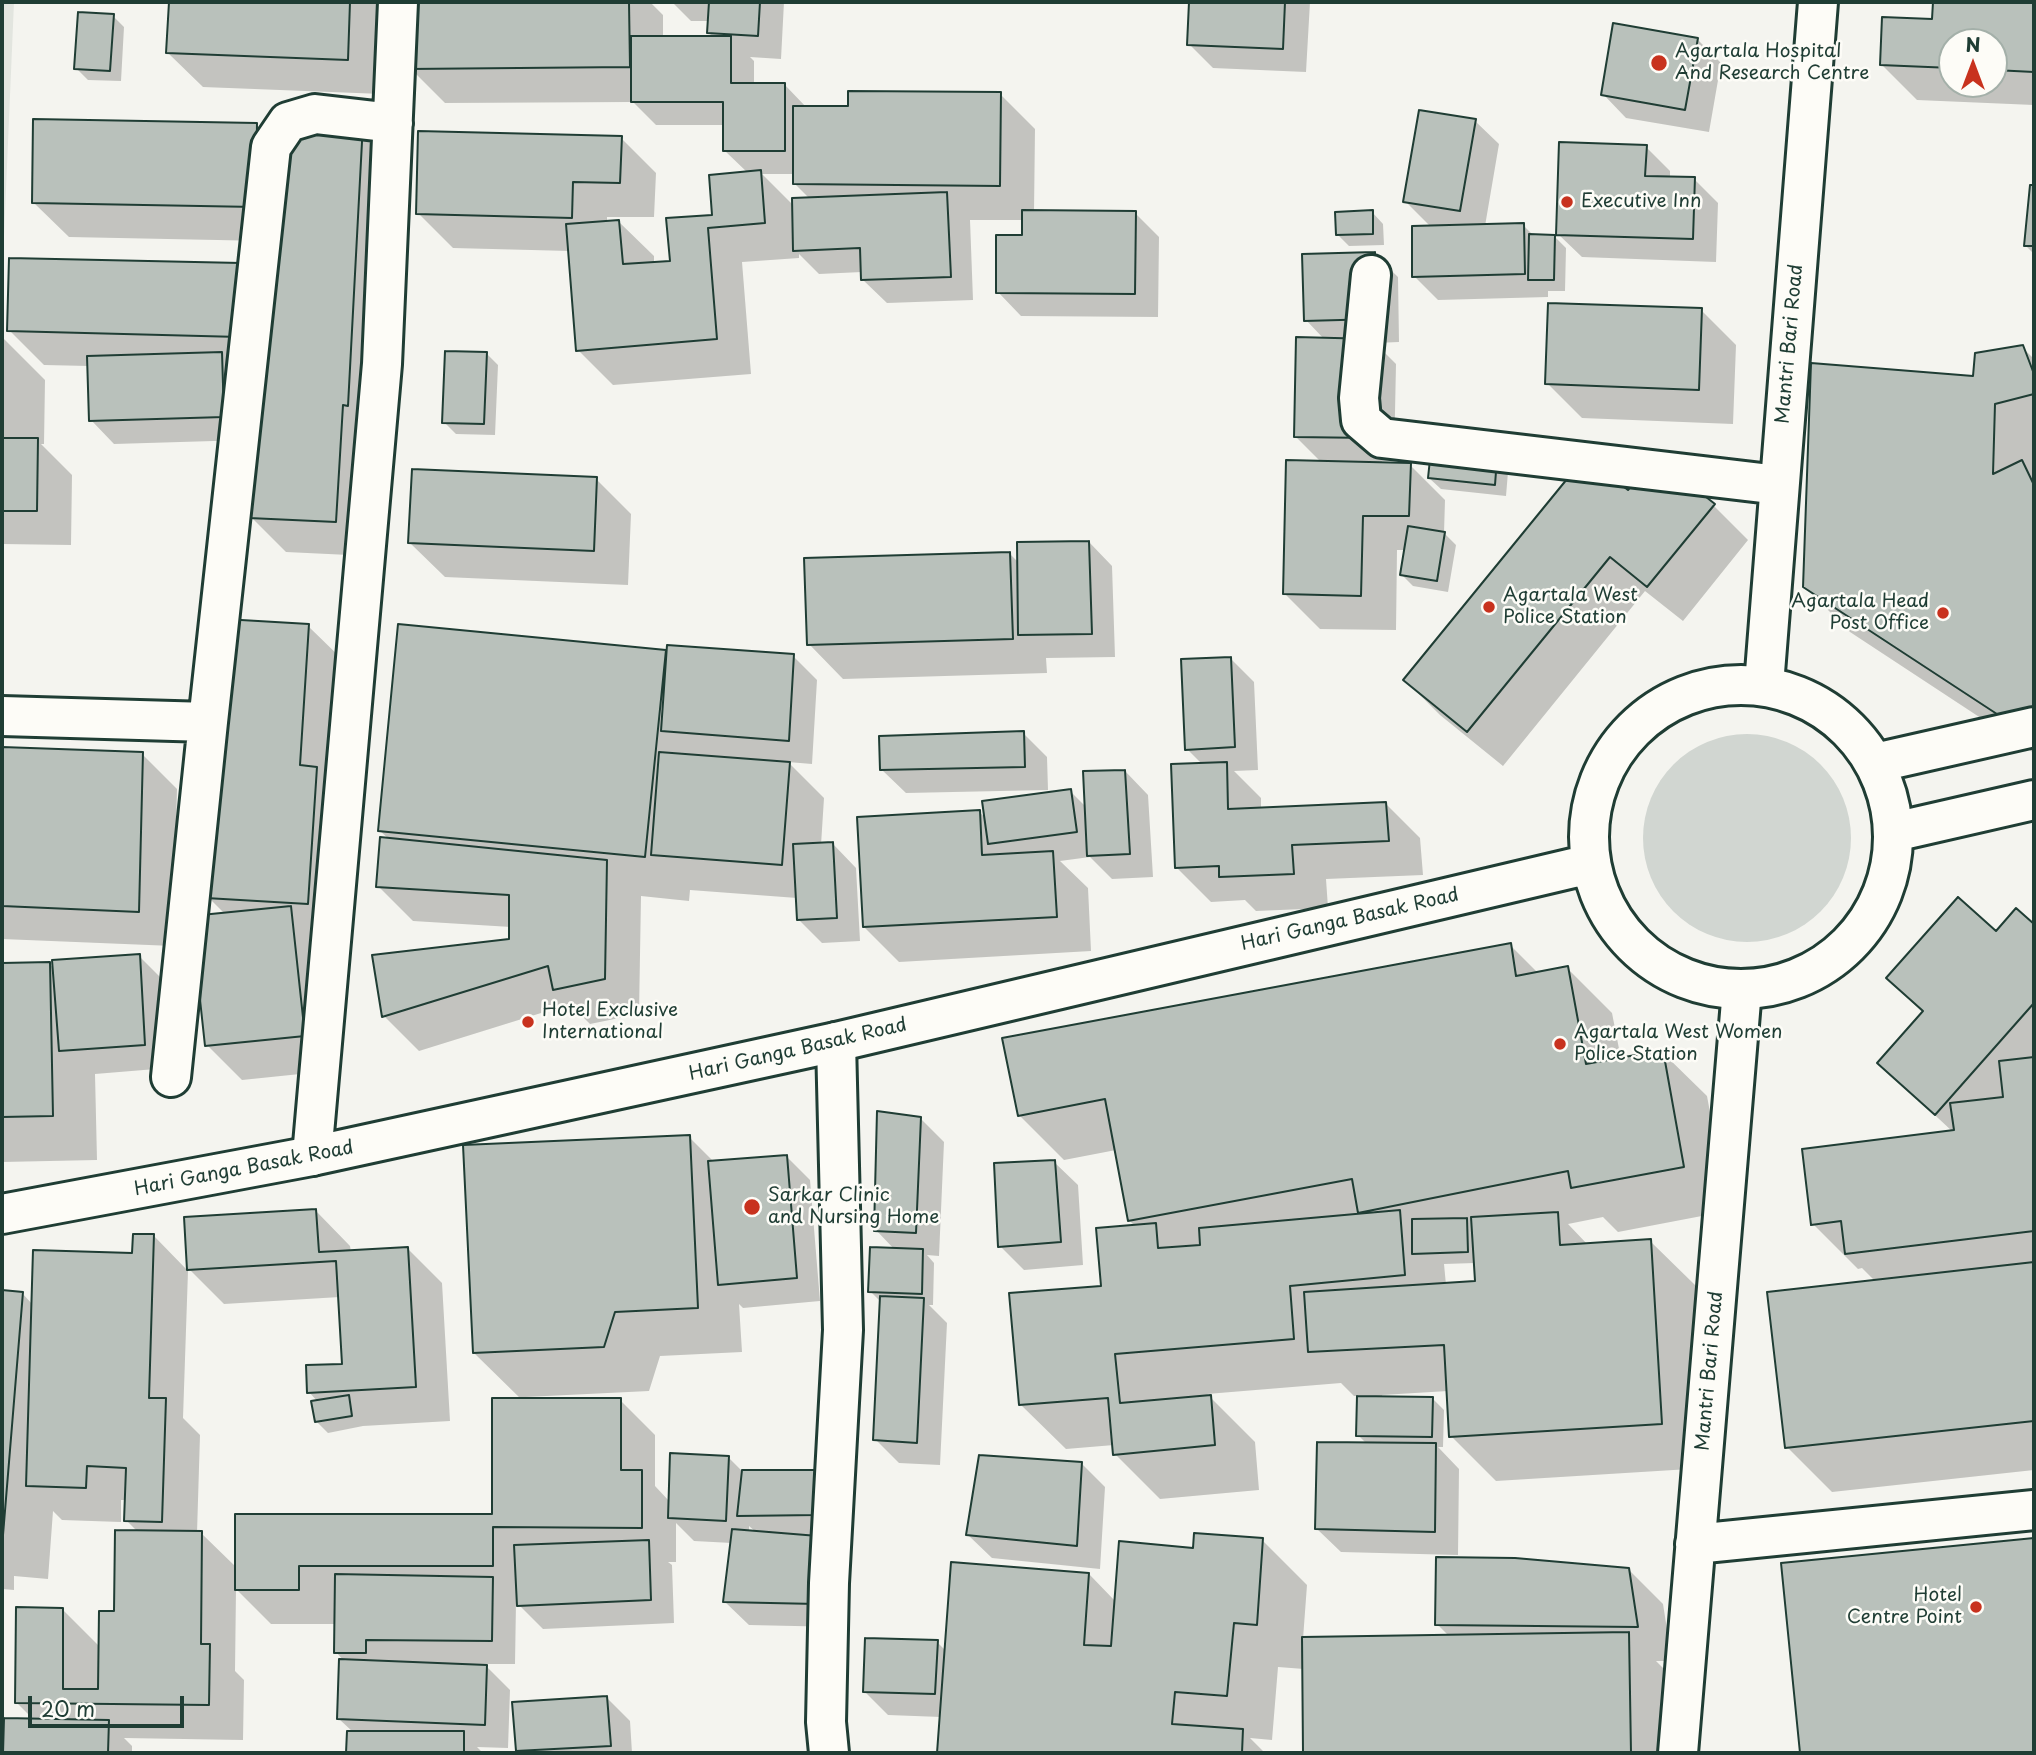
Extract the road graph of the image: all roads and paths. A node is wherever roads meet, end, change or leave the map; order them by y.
1 (398, 2) edge
2 (1818, 2) edge
3 (393, 124) junction
4 (1371, 275) dead end
5 (1779, 485) junction
6 (1764, 685) junction
7 (2, 716) edge
8 (208, 722) junction
9 (2034, 727) edge
10 (1875, 763) junction
11 (2034, 800) edge
12 (1894, 832) junction
13 (1590, 864) junction
14 (1742, 989) junction
15 (836, 1042) junction
16 (171, 1077) dead end
17 (312, 1156) junction
18 (2, 1214) edge
19 (2034, 1510) edge
20 (1695, 1544) junction
21 (829, 1753) edge
22 (1678, 1753) edge

1 - 3 street
2 - 5 street, Mantri Bari Road
3 - 8 street
3 - 17 street
4 - 5 street
5 - 6 street, Mantri Bari Road
6 - 10 street
6 - 13 street
7 - 8 street
8 - 16 street
9 - 10 street
10 - 12 street
11 - 12 street
12 - 14 street
13 - 14 street
13 - 15 street, Hari Ganga Basak Road
14 - 20 street, Mantri Bari Road
15 - 17 street, Hari Ganga Basak Road
15 - 21 street
17 - 18 street, Hari Ganga Basak Road
19 - 20 street
20 - 22 street, Mantri Bari Road

